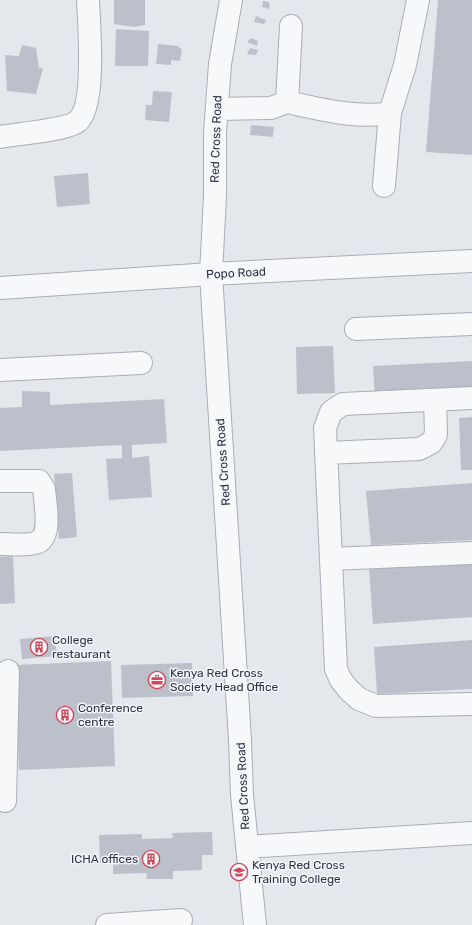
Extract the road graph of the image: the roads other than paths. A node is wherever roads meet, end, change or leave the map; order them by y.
1 (88, 0) edge
2 (231, 0) edge
3 (418, 0) edge
4 (291, 26) dead end
5 (287, 102) junction
6 (217, 109) junction
7 (390, 113) junction
8 (0, 137) edge
9 (384, 186) dead end
10 (472, 261) edge
11 (211, 274) junction
12 (0, 288) edge
13 (472, 324) edge
14 (356, 329) dead end
15 (141, 363) dead end
16 (0, 370) edge
17 (472, 398) edge
18 (435, 400) junction
19 (326, 453) junction
20 (0, 481) edge
21 (0, 544) edge
22 (472, 553) edge
23 (331, 559) junction
24 (8, 671) dead end
25 (472, 704) edge
26 (4, 801) dead end
27 (472, 833) edge
28 (247, 847) junction
29 (181, 920) dead end
30 (107, 925) edge
31 (254, 925) edge

1 - 8 street
2 - 6 street, Red Cross Road
3 - 7 street
4 - 5 street
5 - 6 street
5 - 7 street
6 - 11 street, Red Cross Road
7 - 9 street
10 - 11 street, Popo Road
11 - 12 street, Popo Road
11 - 28 street, Red Cross Road
13 - 14 street
15 - 16 street
17 - 18 street
18 - 19 street
18 - 19 street
19 - 23 street
20 - 21 street
22 - 23 street
23 - 25 street
24 - 26 street
27 - 28 street
28 - 31 street, Red Cross Road
29 - 30 street

